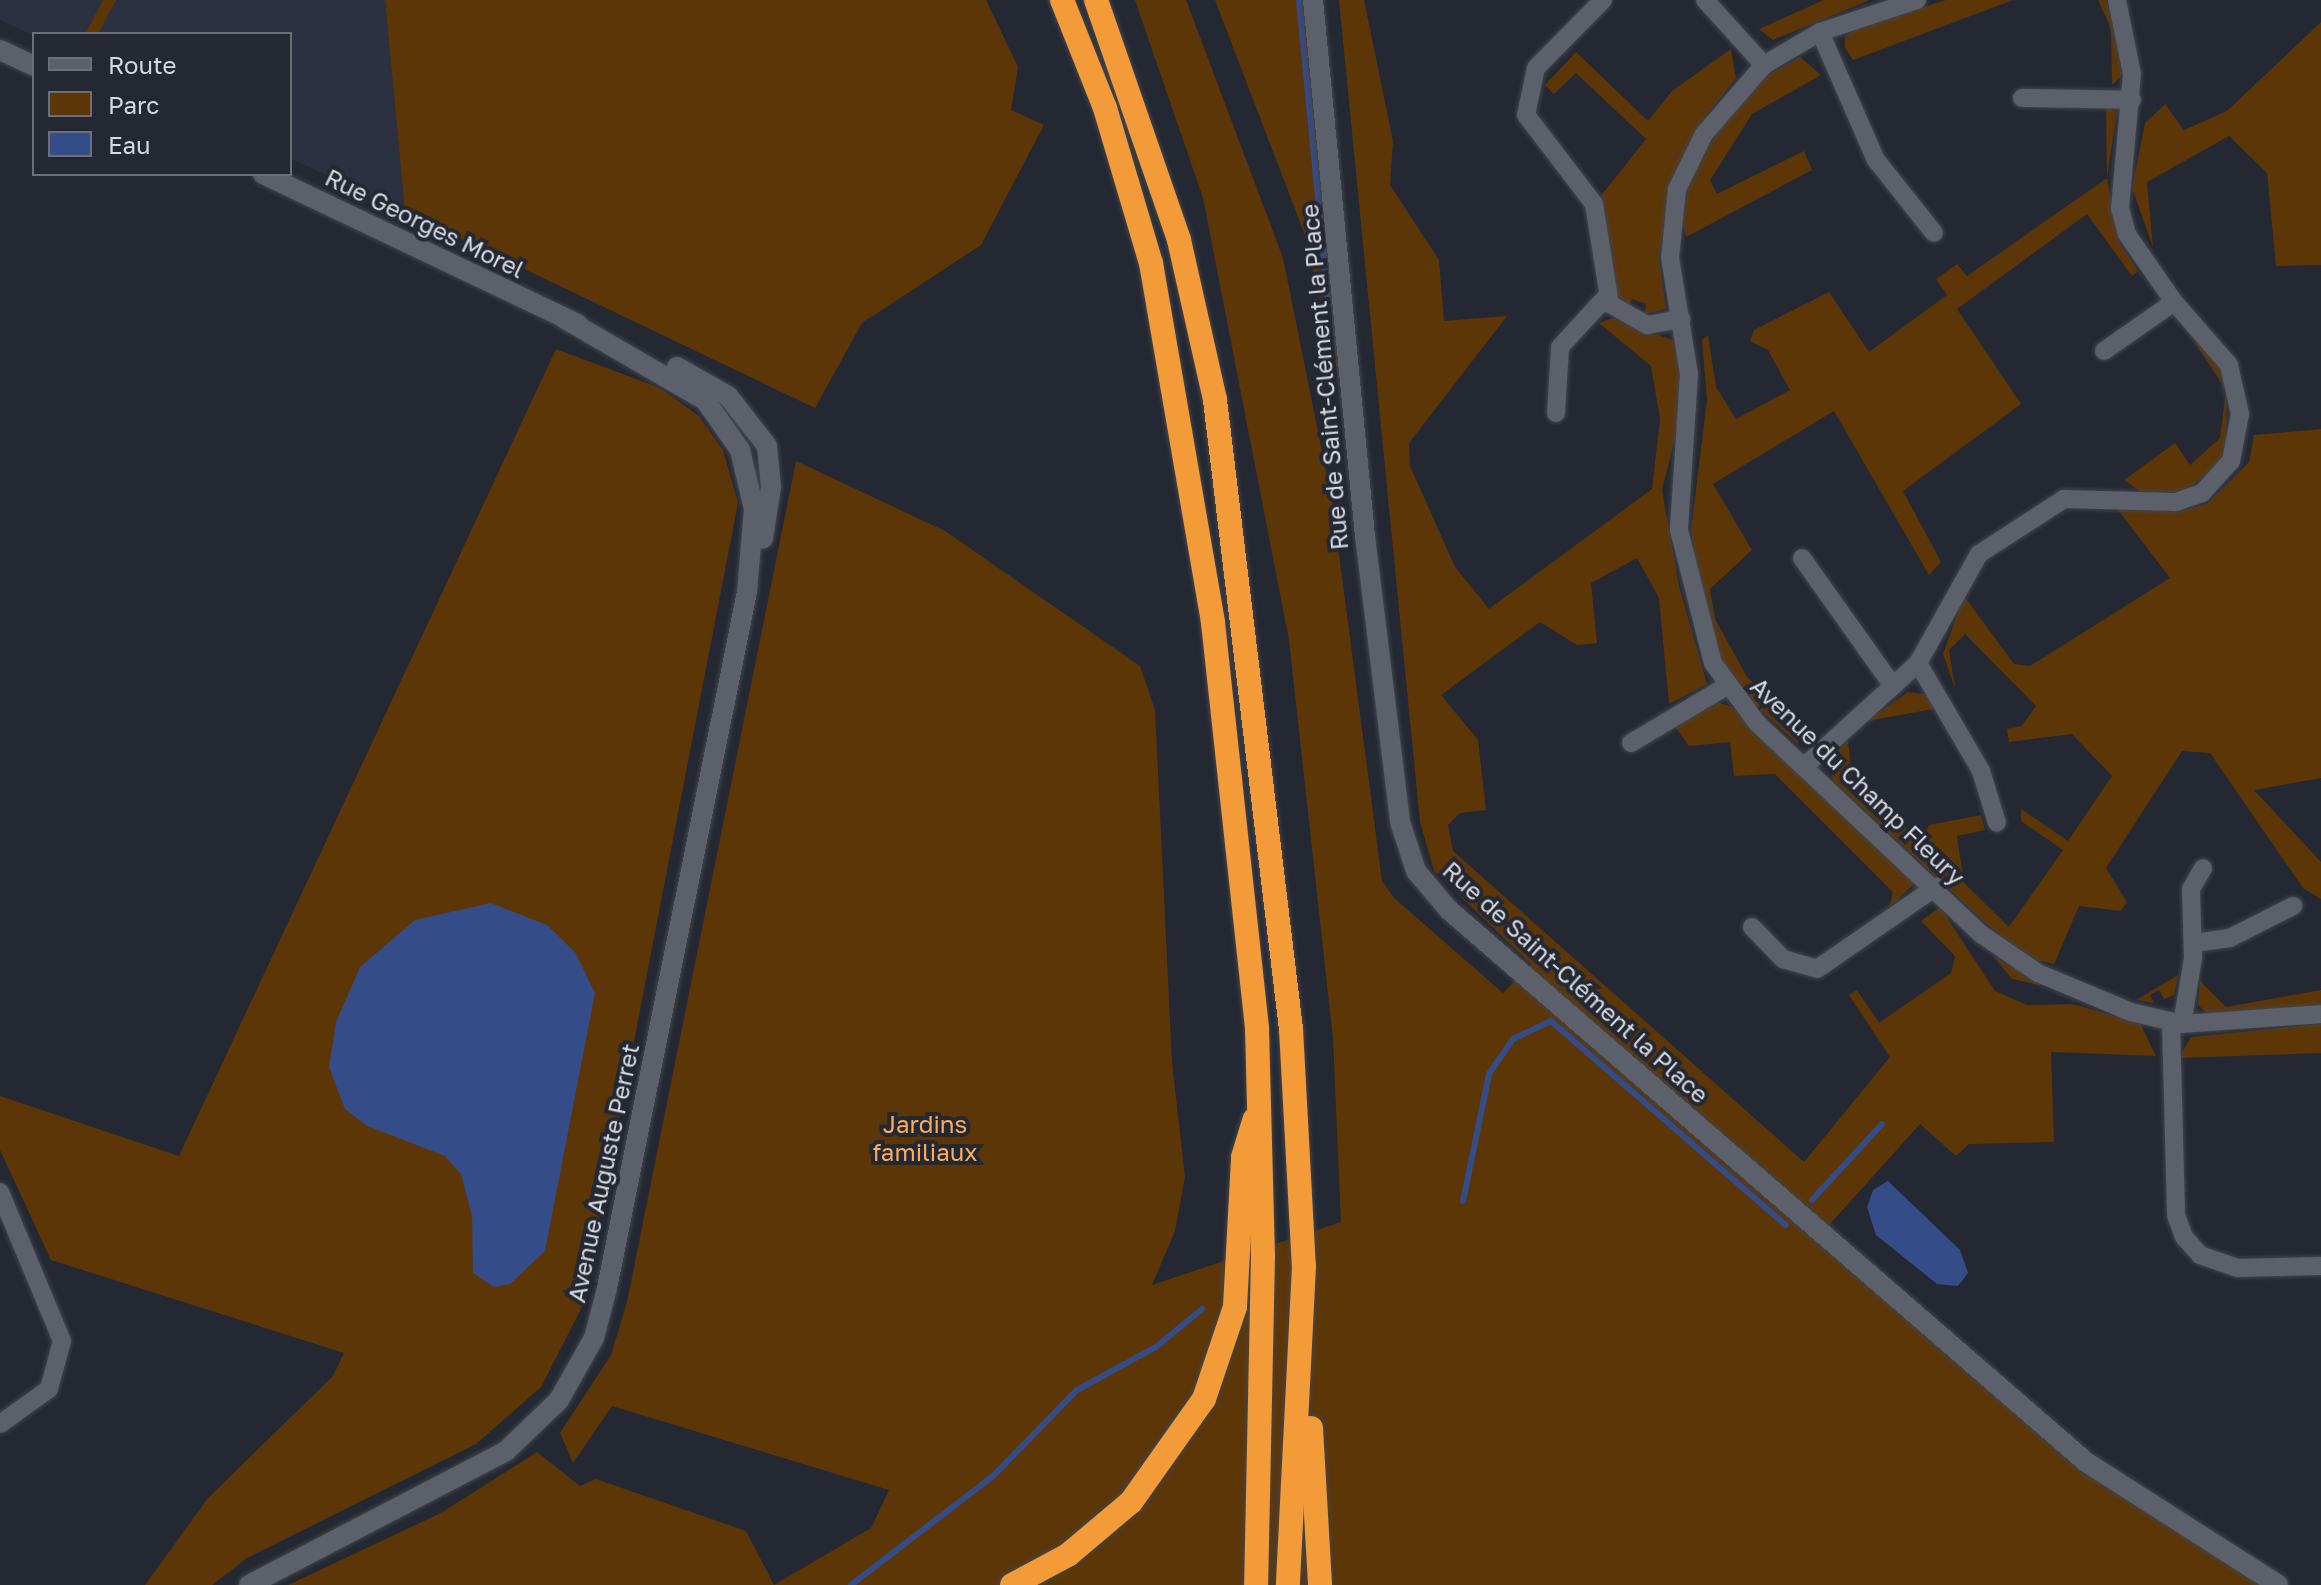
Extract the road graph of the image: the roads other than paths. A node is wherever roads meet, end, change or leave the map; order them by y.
1 (1062, 0) edge
2 (1096, 0) edge
3 (1313, 0) edge
4 (1603, 0) edge
5 (1705, 0) edge
6 (1917, 0) edge
7 (2117, 0) edge
8 (1820, 32) junction
9 (0, 50) edge
10 (32, 65) edge
11 (1764, 65) junction
12 (2022, 98) dead end
13 (2132, 100) junction
14 (267, 176) edge
15 (1934, 233) dead end
16 (1605, 298) junction
17 (2174, 302) junction
18 (565, 319) junction
19 (1681, 319) junction
20 (2104, 351) dead end
21 (1556, 413) dead end
22 (767, 446) joint
23 (740, 450) joint
24 (1802, 558) dead end
25 (747, 592) junction
26 (1918, 663) junction
27 (1893, 686) junction
28 (1725, 687) junction
29 (1631, 743) dead end
30 (1806, 765) junction
31 (1997, 823) dead end
32 (2203, 868) dead end
33 (1936, 887) junction
34 (2293, 906) dead end
35 (1752, 927) dead end
36 (2194, 943) junction
37 (2321, 1014) edge
38 (2176, 1023) junction
39 (1260, 1099) junction
40 (0, 1192) edge
41 (2321, 1266) edge
42 (1303, 1363) junction
43 (0, 1424) edge
44 (249, 1585) edge
45 (1012, 1585) edge
46 (1256, 1585) edge
47 (1288, 1585) edge
48 (1320, 1585) edge
49 (2278, 1585) edge

1 - 39 highway
2 - 42 highway
3 - 49 street, Rue de Saint-Clément la Place
4 - 16 street
5 - 11 street
6 - 8 street, Avenue du Champ Fleury
7 - 13 street
8 - 11 street, Avenue du Champ Fleury
8 - 15 street
9 - 10 street
11 - 19 street, Avenue du Champ Fleury
12 - 13 street
13 - 17 street
14 - 18 street, Rue Georges Morel
16 - 19 street
16 - 21 street
17 - 20 street
17 - 26 street
18 - 22 street, Rue Georges Morel
18 - 23 street, Rue Georges Morel
19 - 28 street, Avenue du Champ Fleury
22 - 25 street, Avenue Auguste Perret
23 - 25 street, Avenue Auguste Perret
24 - 27 street
25 - 44 street, Avenue Auguste Perret
26 - 27 street
26 - 31 street
27 - 30 street
28 - 29 street
28 - 30 street, Avenue du Champ Fleury
30 - 33 street, Avenue du Champ Fleury
32 - 36 street
33 - 35 street
33 - 38 street, Avenue du Champ Fleury
34 - 36 street
36 - 38 street
37 - 38 street, Avenue du Champ Fleury
38 - 41 street
39 - 45 highway
39 - 46 highway
40 - 43 street
42 - 47 highway
42 - 48 highway

